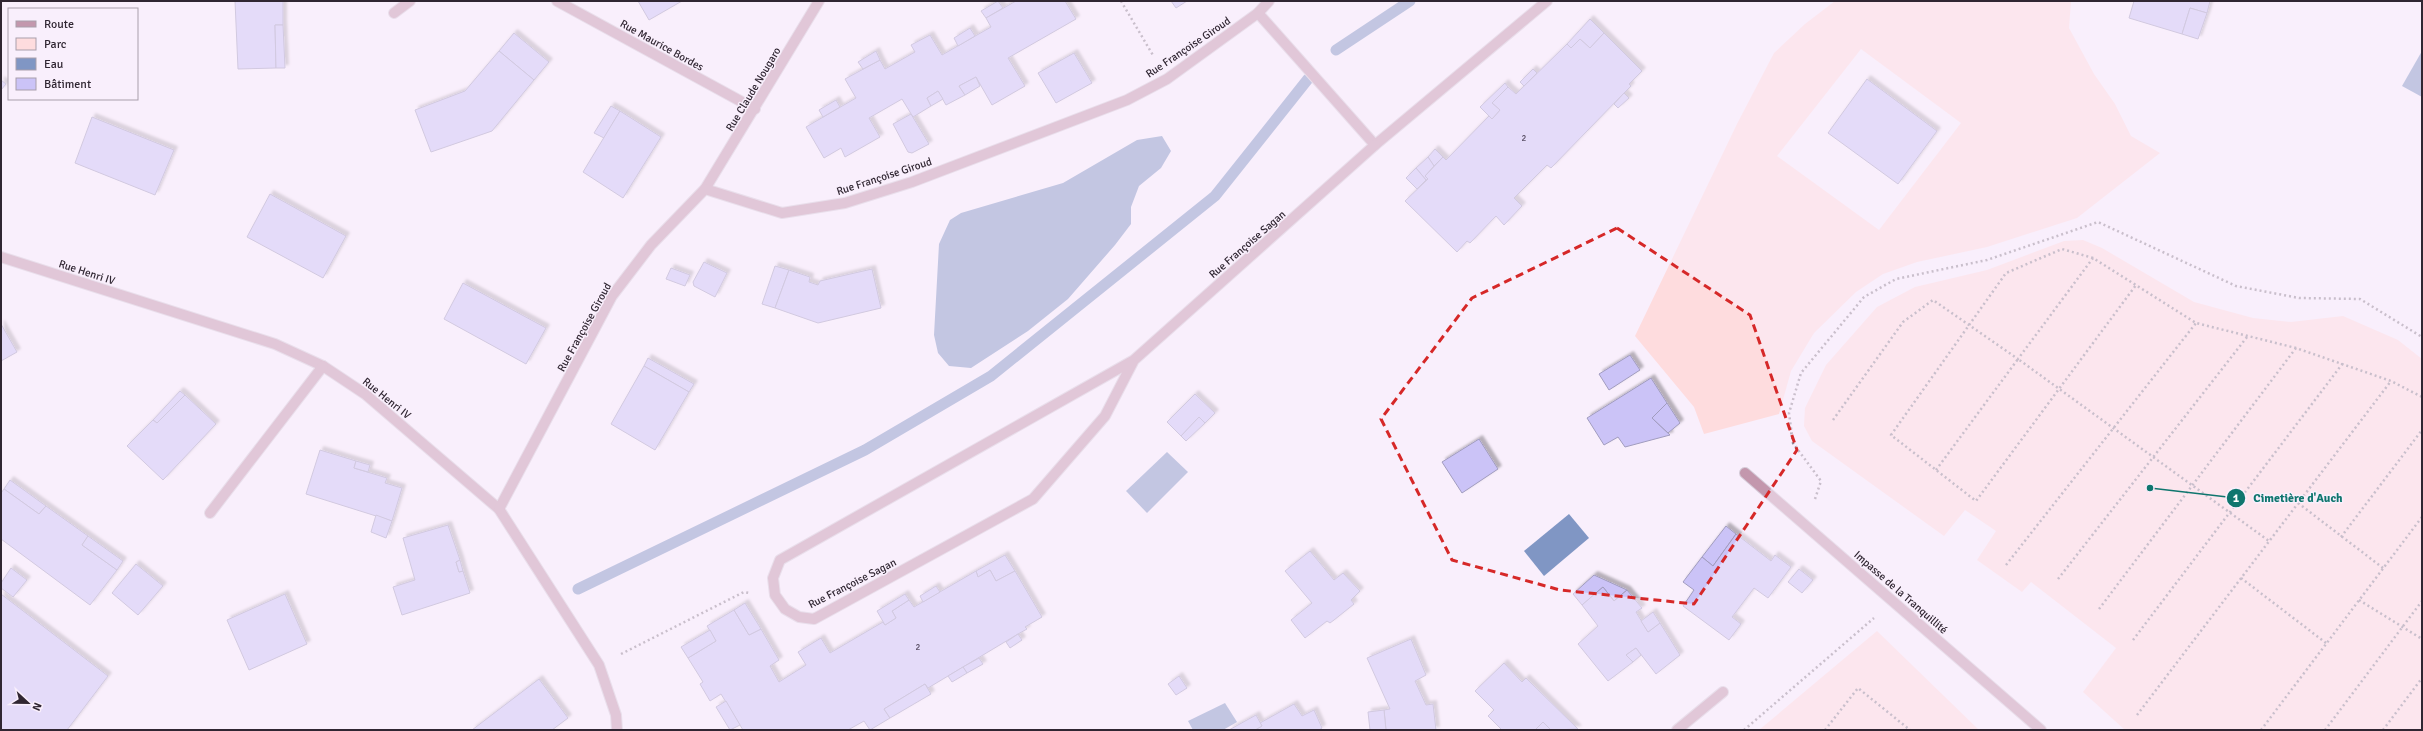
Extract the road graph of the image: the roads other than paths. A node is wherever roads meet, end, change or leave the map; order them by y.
1 (410, 1) edge
2 (557, 1) edge
3 (820, 1) edge
4 (1269, 1) edge
5 (1547, 1) edge
6 (394, 13) dead end
7 (1258, 13) junction
8 (755, 109) junction
9 (1375, 145) junction
10 (705, 189) junction
11 (1, 257) edge
12 (1134, 360) junction
13 (323, 366) junction
14 (1745, 473) dead end
15 (499, 509) junction
16 (210, 513) dead end
17 (1723, 692) dead end
18 (616, 730) edge
19 (1678, 730) edge
20 (2041, 730) edge

1 - 6 street
2 - 8 street, Rue Maurice Bordes
3 - 8 street, Rue Claude Nougaro
4 - 7 street, Rue Françoise Giroud
5 - 9 street, Rue Françoise Sagan
7 - 9 street
7 - 10 street, Rue Françoise Giroud
8 - 10 street, Rue Claude Nougaro
9 - 12 street, Rue Françoise Sagan
10 - 15 street, Rue Françoise Giroud
11 - 13 street, Rue Henri IV
12 - 12 street, Rue Françoise Sagan
13 - 15 street, Rue Henri IV
13 - 16 street
14 - 20 street, Impasse de la Tranquillité
15 - 18 street, Rue Henri IV
17 - 19 street

